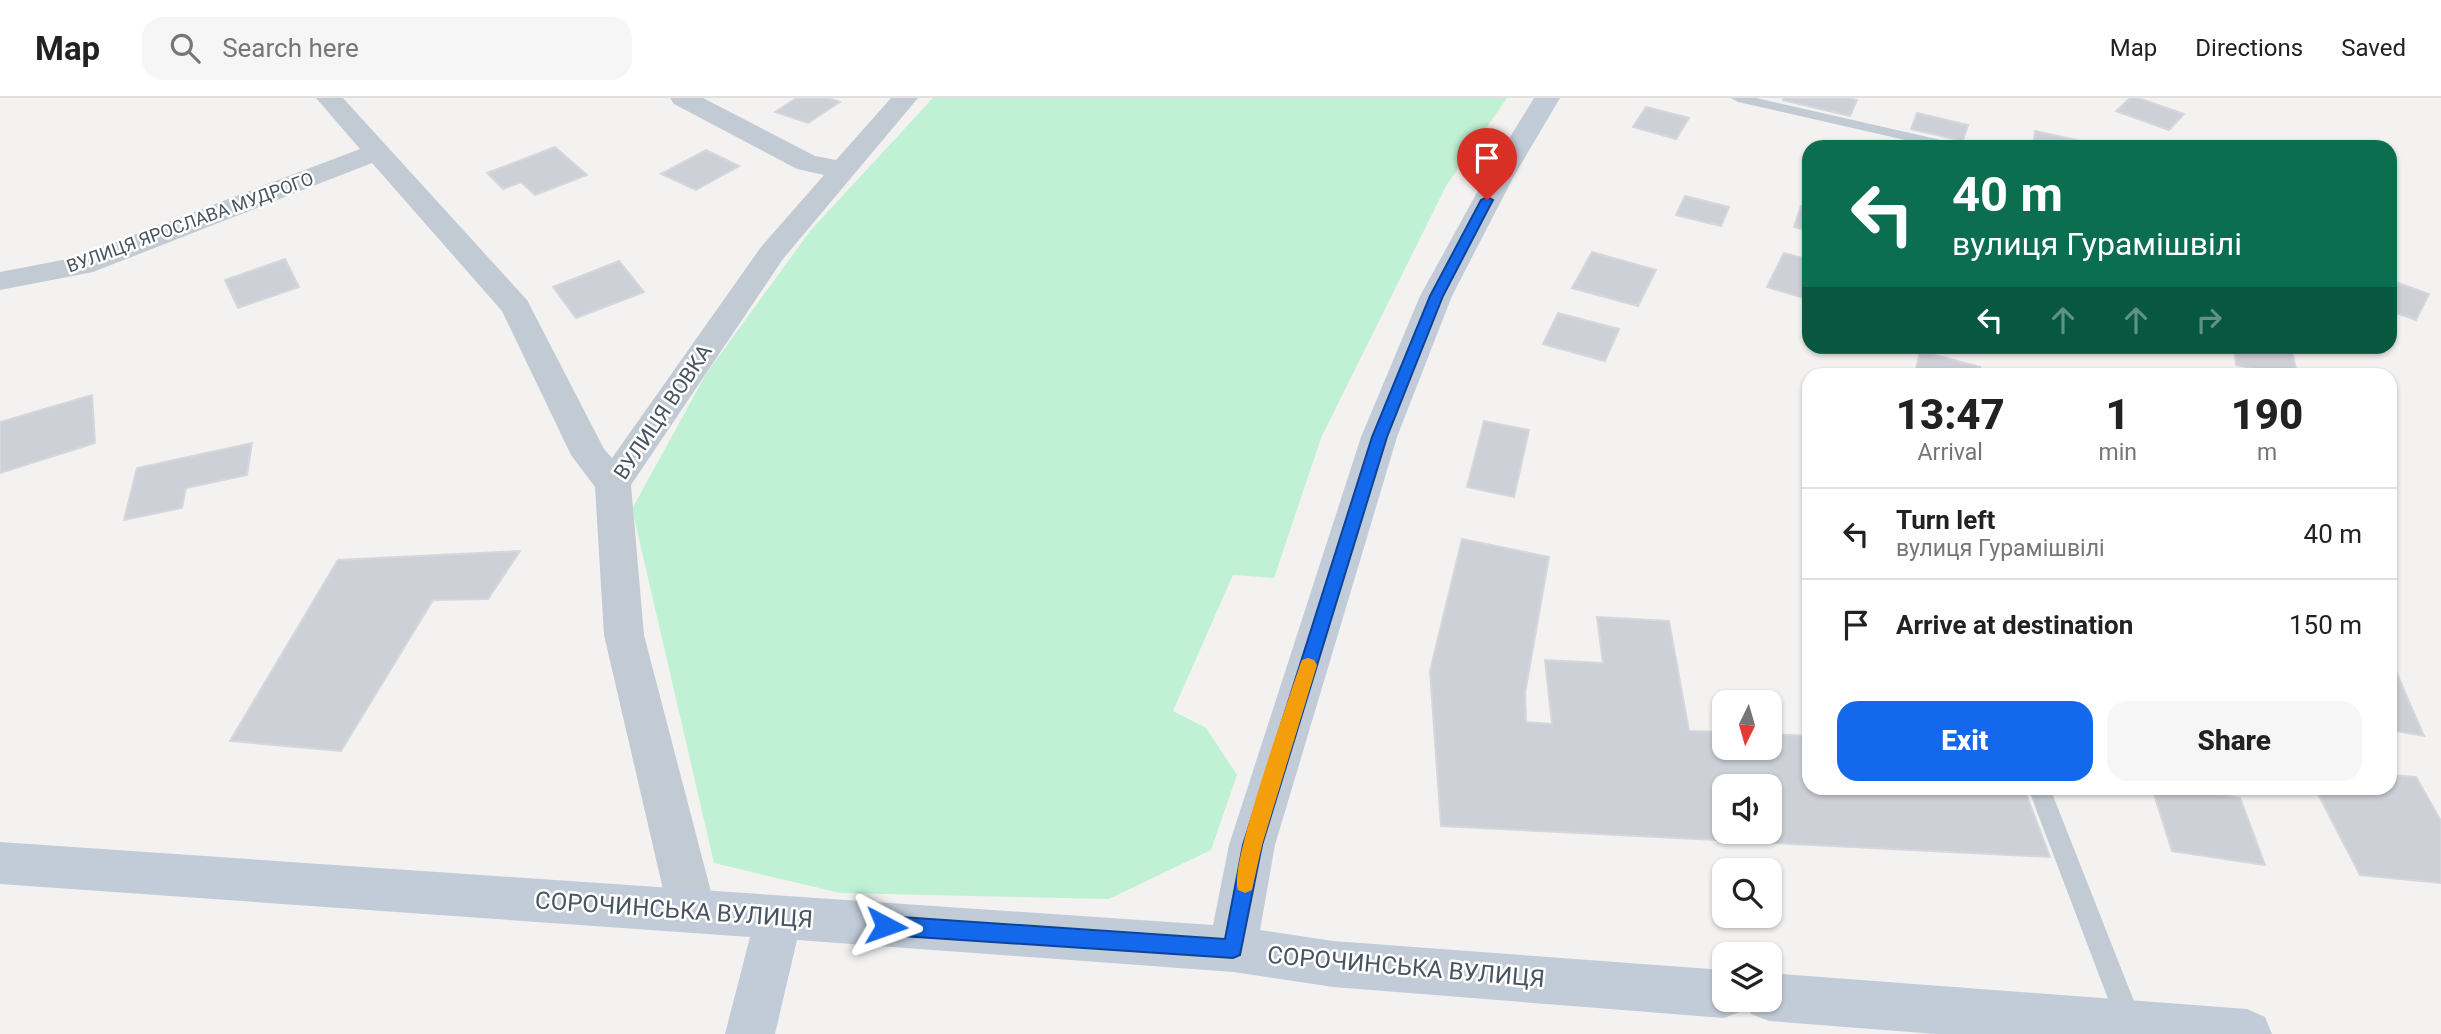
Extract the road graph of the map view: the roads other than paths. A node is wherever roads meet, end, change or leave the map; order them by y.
1 (329, 98) edge
2 (683, 98) edge
3 (905, 98) edge
4 (1547, 98) edge
5 (1738, 98) edge
6 (1923, 140) edge
7 (377, 152) junction
8 (843, 170) junction
9 (0, 281) edge
10 (613, 484) junction
11 (2042, 795) edge
12 (0, 863) edge
13 (692, 911) junction
14 (779, 918) junction
15 (1233, 949) junction
16 (1712, 993) edge
17 (1782, 998) edge
18 (2130, 1025) junction
19 (750, 1034) edge
20 (2247, 1034) edge

1 - 7 street
2 - 8 street
3 - 8 street, ВУЛИЦЯ ВОВКА
4 - 15 main road
5 - 6 lane
7 - 9 street, ВУЛИЦЯ ЯРОСЛАВА МУДРОГО
7 - 10 street
8 - 10 street, ВУЛИЦЯ ВОВКА
10 - 13 street, ВУЛИЦЯ ВОВКА
11 - 18 lane
12 - 13 main road, СОРОЧИНСЬКА ВУЛИЦЯ
13 - 14 main road, СОРОЧИНСЬКА ВУЛИЦЯ
14 - 15 main road, СОРОЧИНСЬКА ВУЛИЦЯ
14 - 19 main road
15 - 16 main road, СОРОЧИНСЬКА ВУЛИЦЯ
17 - 18 main road
18 - 20 main road

